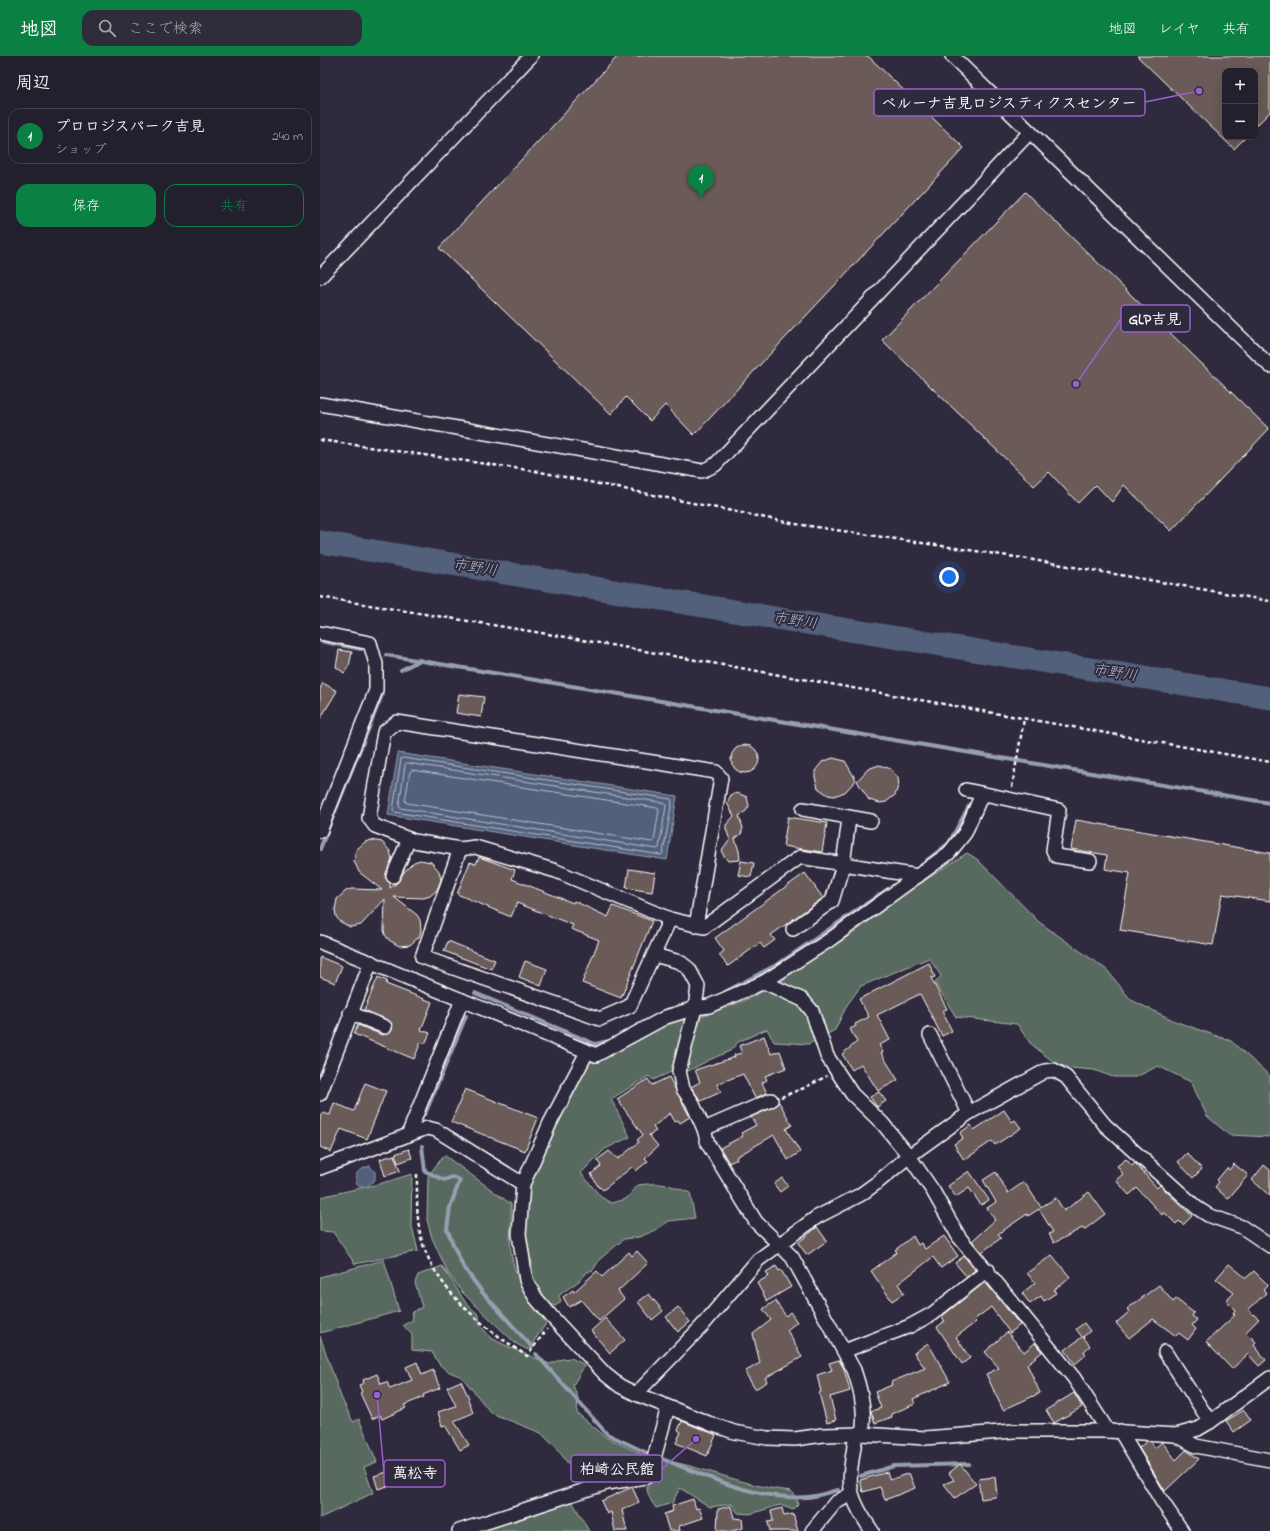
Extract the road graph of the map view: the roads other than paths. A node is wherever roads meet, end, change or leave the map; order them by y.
1 (531, 56) edge
2 (952, 56) edge
3 (1030, 132) junction
4 (320, 276) edge
5 (1270, 366) edge
6 (320, 404) edge
7 (320, 632) edge
8 (966, 790) dead end
9 (982, 794) junction
10 (803, 809) dead end
11 (849, 818) junction
12 (871, 821) dead end
13 (320, 831) edge
14 (409, 839) junction
15 (460, 849) junction
16 (1090, 861) dead end
17 (843, 865) junction
18 (393, 876) dead end
19 (918, 876) junction
20 (670, 919) junction
21 (696, 926) junction
22 (793, 929) dead end
23 (320, 942) edge
24 (654, 955) junction
25 (371, 962) junction
26 (764, 982) junction
27 (462, 1000) junction
28 (695, 1008) junction
29 (350, 1013) junction
30 (385, 1027) dead end
31 (930, 1035) dead end
32 (585, 1050) junction
33 (320, 1094) edge
34 (771, 1100) road end
35 (969, 1113) junction
36 (704, 1129) junction
37 (408, 1135) junction
38 (909, 1156) junction
39 (320, 1168) edge
40 (522, 1184) junction
41 (780, 1245) junction
42 (1270, 1246) edge
43 (988, 1270) junction
44 (844, 1351) junction
45 (1165, 1352) dead end
46 (1270, 1378) edge
47 (636, 1394) junction
48 (668, 1407) junction
49 (1210, 1422) junction
50 (1114, 1431) junction
51 (859, 1434) junction
52 (1176, 1435) junction
53 (1270, 1460) edge
54 (851, 1494) junction
55 (459, 1531) edge
56 (812, 1531) edge
57 (872, 1531) edge
58 (1182, 1531) edge

1 - 4 street
2 - 3 street
3 - 5 street
3 - 6 street
7 - 13 street
8 - 9 street
9 - 16 street
9 - 19 street
10 - 11 street
11 - 12 street
11 - 17 street
14 - 15 street
14 - 18 street
14 - 21 street
15 - 20 street
15 - 24 street
17 - 19 street
17 - 21 street
17 - 22 street
19 - 26 street
20 - 21 street
20 - 24 street
23 - 25 street
24 - 28 street
25 - 27 street
25 - 29 street
26 - 28 street
26 - 38 street
27 - 32 street
27 - 37 street
28 - 32 street
28 - 36 street
29 - 30 street
29 - 33 street
31 - 35 street
32 - 40 street
34 - 36 street
35 - 38 street
35 - 42 street
36 - 41 street
37 - 39 street
37 - 40 street
38 - 41 street
38 - 43 street
40 - 47 street
41 - 44 street
41 - 47 street
43 - 44 street
43 - 50 street
44 - 51 street
45 - 49 street
46 - 49 street
47 - 48 street
48 - 51 street
48 - 55 street
49 - 52 street
50 - 51 street
50 - 52 street
50 - 58 street
51 - 54 street
52 - 53 street
54 - 56 street
54 - 57 street

